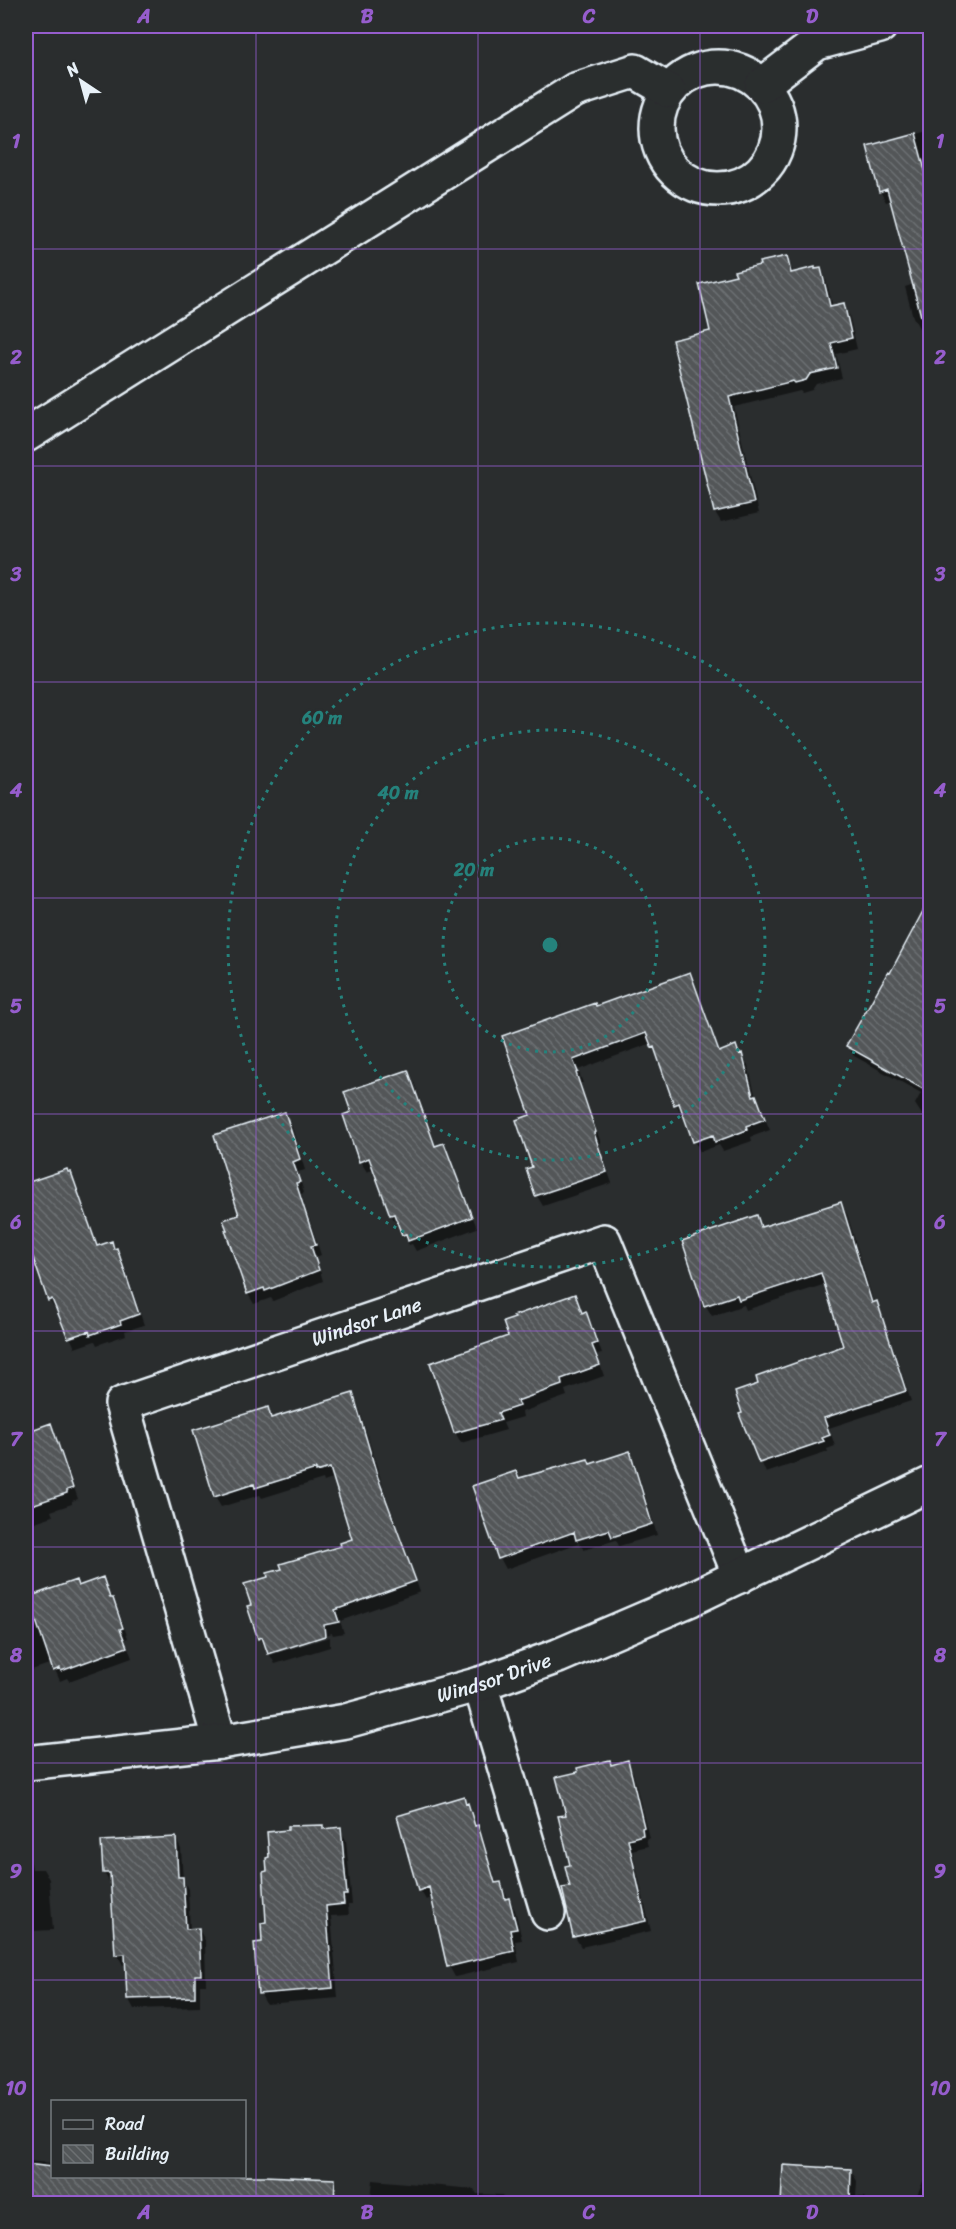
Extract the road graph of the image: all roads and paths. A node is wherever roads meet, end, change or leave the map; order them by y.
1 (880, 26) edge
2 (762, 85) junction
3 (669, 91) junction
4 (26, 435) edge
5 (930, 1484) edge
6 (740, 1576) junction
7 (480, 1684) junction
8 (220, 1742) junction
9 (26, 1763) edge
10 (548, 1913) dead end

1 - 2 street
2 - 3 street
2 - 3 street
3 - 4 street
5 - 6 street, Windsor Drive
6 - 7 street, Windsor Drive
6 - 8 street, Windsor Lane
7 - 8 street, Windsor Drive
7 - 10 street
8 - 9 street, Windsor Drive

